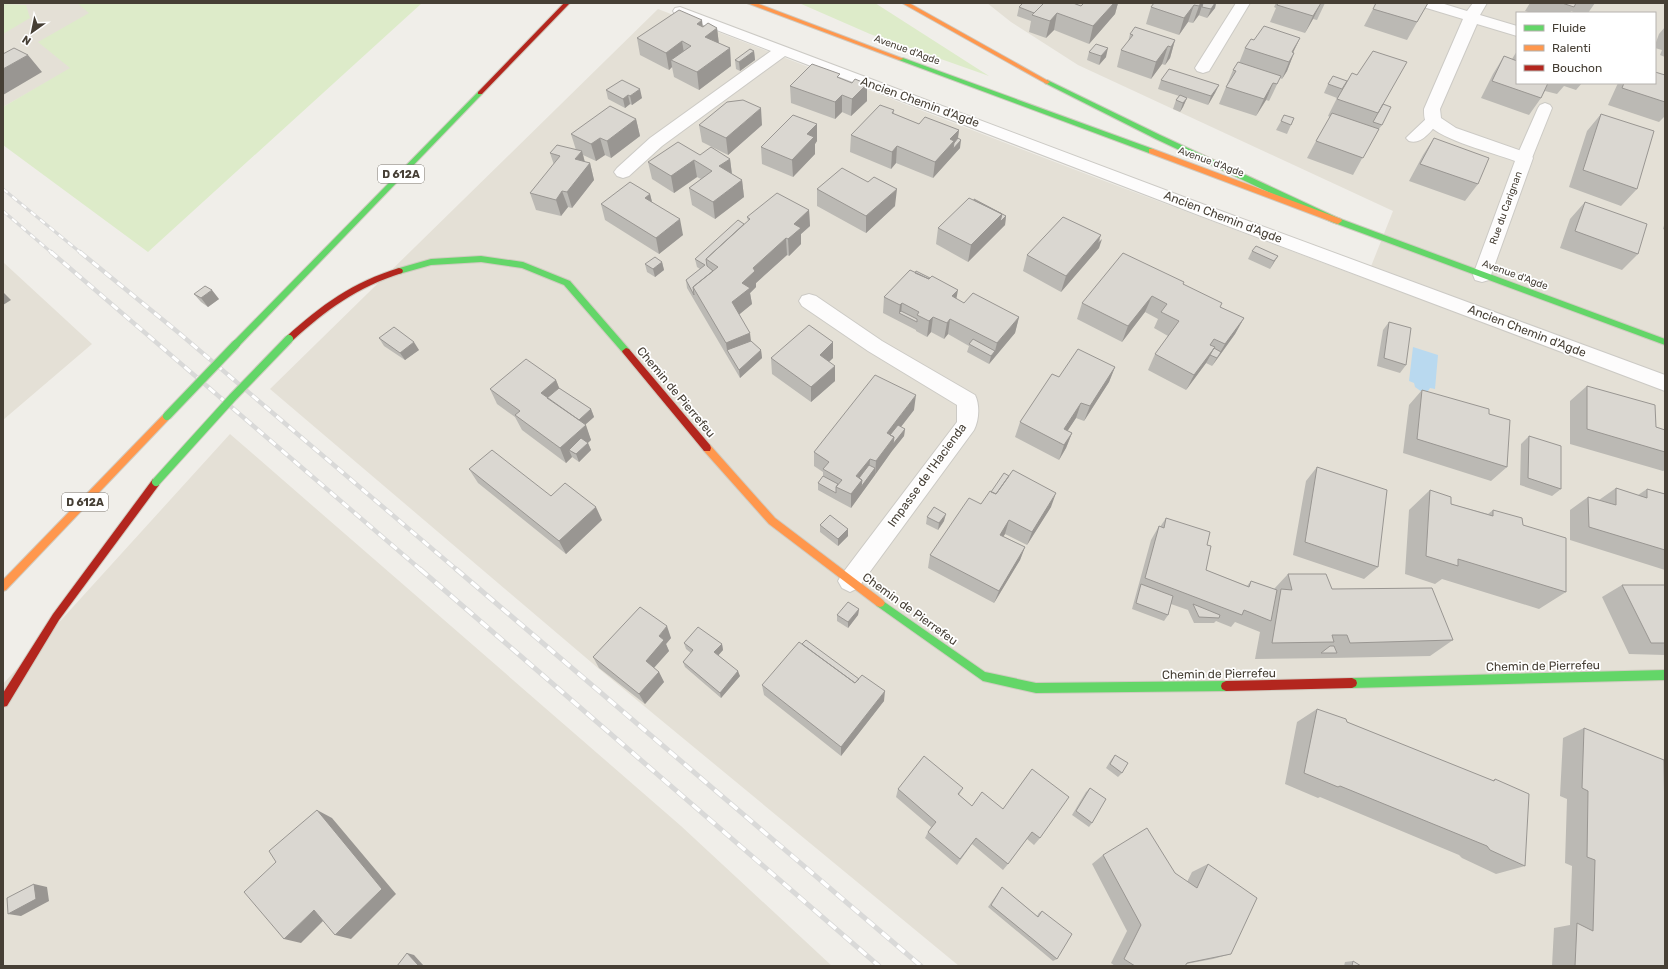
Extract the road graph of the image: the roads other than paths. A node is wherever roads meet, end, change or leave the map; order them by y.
1 (567, 3) edge
2 (750, 3) edge
3 (905, 3) edge
4 (1244, 3) edge
5 (1425, 3) edge
6 (1476, 10) edge
7 (680, 11) edge
8 (1516, 30) edge
9 (782, 51) junction
10 (1203, 68) dead end
11 (1545, 108) edge
12 (1433, 120) junction
13 (1414, 138) dead end
14 (1524, 158) junction
15 (623, 172) dead end
16 (1335, 220) junction
17 (1482, 275) junction
18 (809, 301) dead end
19 (1665, 342) edge
20 (1665, 383) edge
21 (850, 581) junction
22 (3, 587) edge
23 (1665, 675) edge
24 (3, 702) edge

1 - 22 main road, D 612A, bridge
2 - 16 main road, Avenue d'Agde
3 - 16 main road
4 - 10 street
5 - 6 street
6 - 8 street
6 - 12 street
7 - 9 street, Ancien Chemin d'Agde
9 - 15 street
9 - 20 street, Ancien Chemin d'Agde
11 - 14 lane
12 - 13 lane
12 - 14 street, Rue du Carignan
14 - 17 street, Rue du Carignan
16 - 17 main road, Avenue d'Agde
17 - 19 main road, Avenue d'Agde
18 - 21 street, Impasse de l'Hacienda
21 - 23 main road, Chemin de Pierrefeu
21 - 24 main road, Chemin de Pierrefeu, bridge

